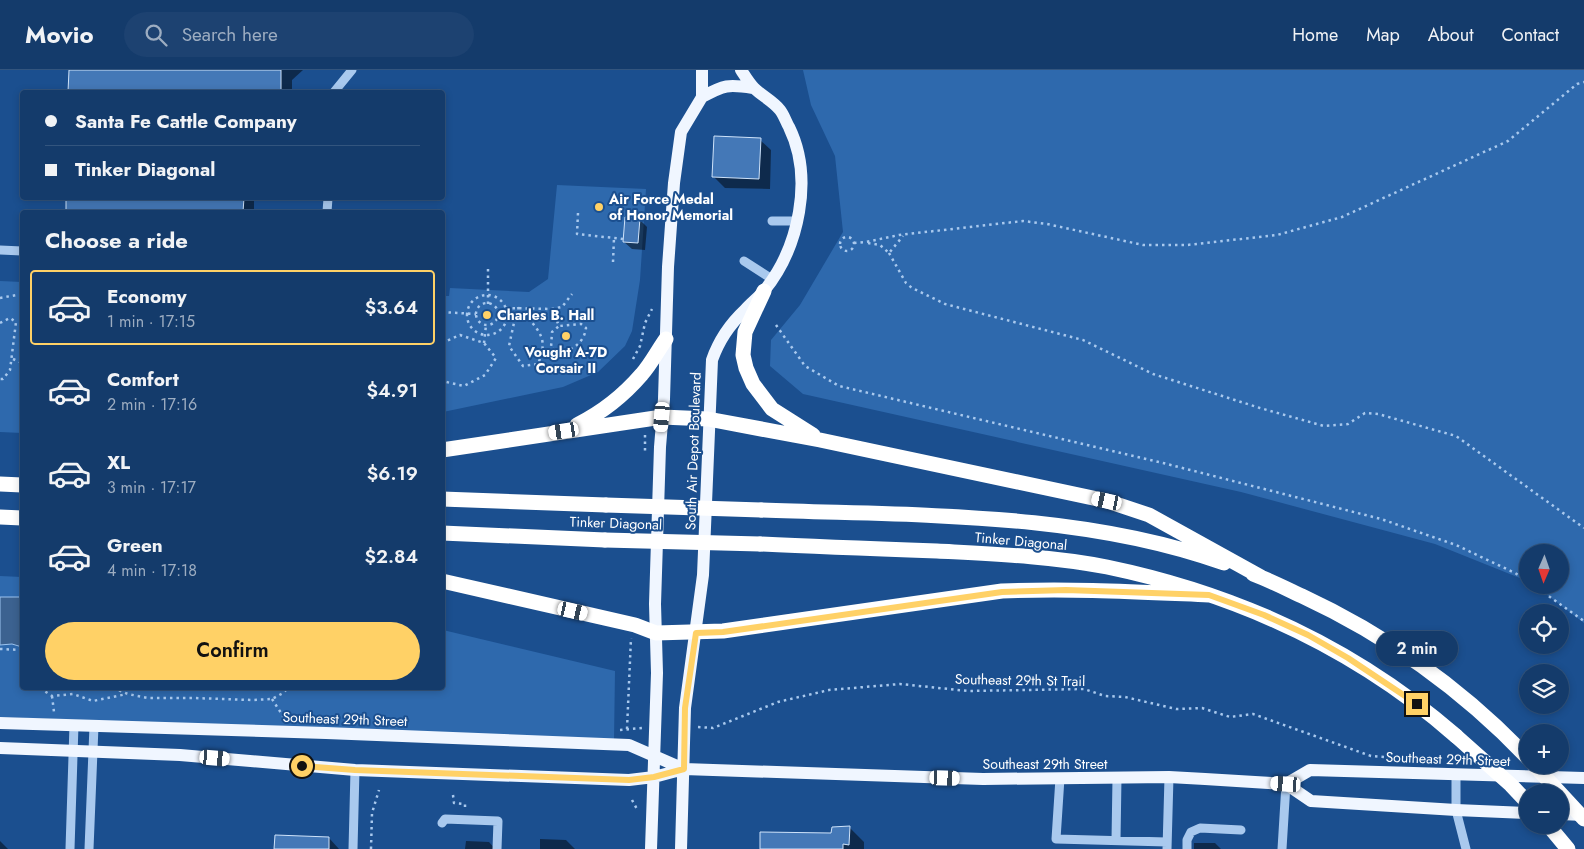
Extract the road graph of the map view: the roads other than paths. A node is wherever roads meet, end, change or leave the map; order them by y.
1 (352, 70) edge
2 (702, 70) edge
3 (741, 70) edge
4 (753, 88) junction
5 (336, 90) edge
6 (702, 97) junction
7 (772, 221) dead end
8 (797, 221) junction
9 (0, 250) edge
10 (20, 251) edge
11 (744, 261) dead end
12 (768, 285) junction
13 (666, 339) junction
14 (662, 417) junction
15 (708, 418) junction
16 (564, 431) junction
17 (820, 440) junction
18 (445, 450) edge
19 (0, 484) edge
20 (20, 484) edge
21 (445, 499) edge
22 (0, 517) edge
23 (20, 518) edge
24 (445, 533) edge
25 (1261, 577) junction
26 (445, 583) edge
27 (1209, 595) junction
28 (656, 633) junction
29 (696, 633) junction
30 (0, 723) edge
31 (74, 725) junction
32 (94, 726) junction
33 (0, 748) edge
34 (1519, 748) edge
35 (72, 751) junction
36 (93, 752) junction
37 (655, 755) junction
38 (684, 769) junction
39 (355, 770) junction
40 (1456, 774) junction
41 (1542, 774) edge
42 (654, 777) junction
43 (1169, 777) junction
44 (1060, 778) junction
45 (1117, 778) junction
46 (1584, 778) edge
47 (1286, 784) junction
48 (1519, 793) edge
49 (1456, 810) junction
50 (1519, 812) edge
51 (1569, 814) edge
52 (1584, 814) edge
53 (1584, 819) edge
54 (442, 823) dead end
55 (1241, 830) dead end
56 (1556, 834) edge
57 (1116, 840) junction
58 (1140, 845) edge
59 (1167, 846) edge
60 (70, 849) edge
61 (89, 849) edge
62 (353, 849) edge
63 (497, 849) edge
64 (651, 849) edge
65 (681, 849) edge
66 (1187, 849) edge
67 (1282, 849) edge
68 (1466, 849) edge
69 (1568, 849) edge

1 - 5 street
2 - 6 main road
3 - 4 main road, South Air Depot Boulevard
4 - 6 main road
4 - 8 main road, South Air Depot Boulevard
6 - 13 main road
7 - 8 street
8 - 12 main road, South Air Depot Boulevard
9 - 10 street
11 - 12 street
12 - 15 main road, South Air Depot Boulevard
12 - 17 highway
13 - 14 main road
13 - 16 highway
14 - 15 highway
14 - 16 highway
14 - 28 main road
15 - 17 highway
15 - 29 main road, South Air Depot Boulevard
16 - 18 highway
17 - 25 highway
19 - 20 highway
21 - 25 highway, Tinker Diagonal, bridge
22 - 23 highway
24 - 27 highway, Tinker Diagonal, bridge
25 - 34 highway, Tinker Diagonal
26 - 28 highway
27 - 29 highway
27 - 48 highway, Tinker Diagonal, bridge
28 - 29 highway
28 - 37 main road
29 - 38 main road, South Air Depot Boulevard
30 - 31 main road, Southeast 29th Street
31 - 32 main road, Southeast 29th Street
31 - 35 street
32 - 36 street
32 - 37 main road, Southeast 29th Street
33 - 35 main road, Southeast 29th Street
35 - 36 main road, Southeast 29th Street
35 - 60 street
36 - 39 main road, Southeast 29th Street
36 - 61 street
37 - 38 main road, Southeast 29th Street
37 - 42 main road
38 - 42 main road, Southeast 29th Street
38 - 44 main road, Southeast 29th Street
38 - 65 main road, South Air Depot Boulevard
39 - 42 main road, Southeast 29th Street
39 - 62 street
40 - 46 main road, Southeast 29th Street
40 - 47 main road, Southeast 29th Street
40 - 49 street
41 - 53 highway, bridge
42 - 64 main road
43 - 45 main road, Southeast 29th Street
43 - 47 main road, Southeast 29th Street
43 - 59 street
44 - 45 main road, Southeast 29th Street
44 - 57 street
45 - 57 street
47 - 49 main road
47 - 67 street
49 - 50 main road
49 - 68 street
51 - 52 main road
54 - 63 street
55 - 66 street
56 - 69 highway
57 - 58 street
58 - 59 street

